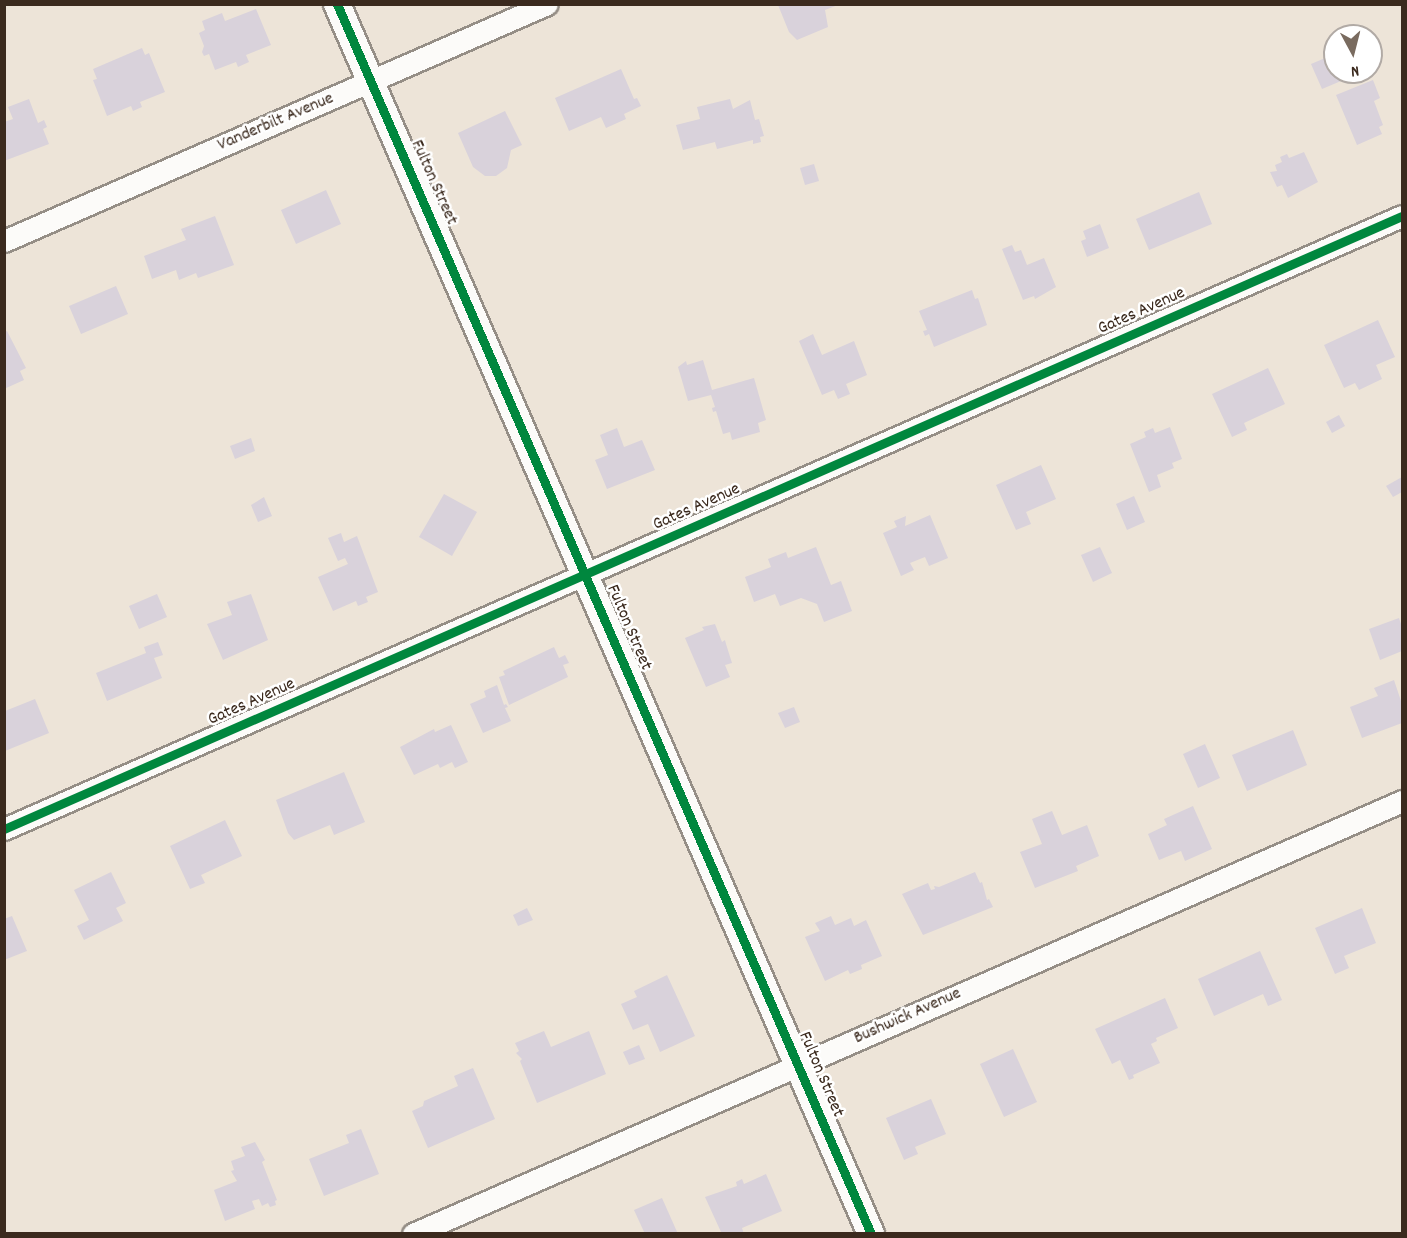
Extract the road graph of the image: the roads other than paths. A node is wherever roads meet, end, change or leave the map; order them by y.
1 (337, 4) edge
2 (547, 4) edge
3 (371, 82) junction
4 (1402, 216) edge
5 (4, 241) edge
6 (587, 575) junction
7 (1402, 801) edge
8 (4, 829) edge
9 (798, 1065) junction
10 (413, 1233) edge
11 (871, 1233) edge

1 - 3 street, Fulton Street
2 - 3 street, Vanderbilt Avenue
3 - 5 street, Vanderbilt Avenue
3 - 6 street, Fulton Street
4 - 6 street, Gates Avenue
6 - 8 street, Gates Avenue
6 - 9 street, Fulton Street
7 - 9 street, Bushwick Avenue
9 - 10 street, Bushwick Avenue
9 - 11 street, Fulton Street

